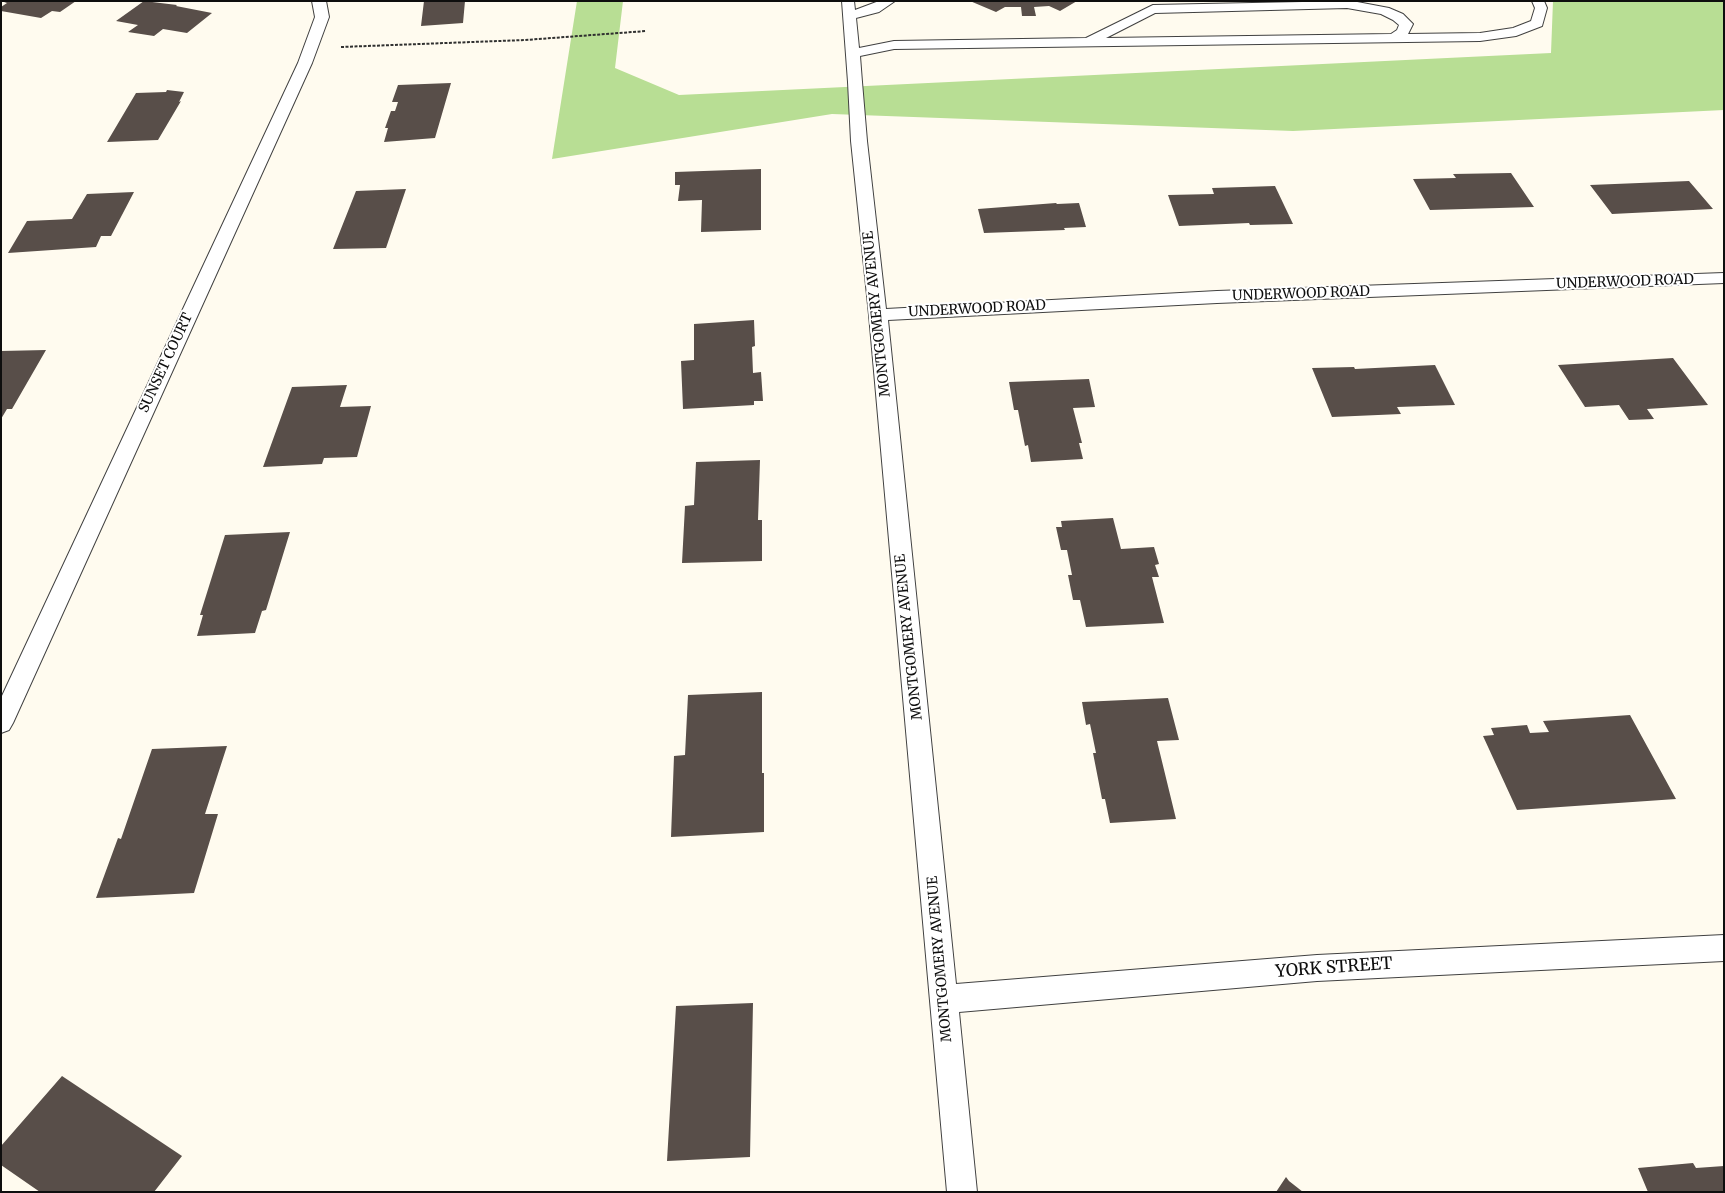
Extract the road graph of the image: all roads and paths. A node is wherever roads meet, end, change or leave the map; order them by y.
1 (319, 1) edge
2 (848, 1) edge
3 (889, 1) edge
4 (1538, 1) edge
5 (1350, 2) edge
6 (850, 16) junction
7 (646, 31) dead end
8 (1394, 38) junction
9 (1088, 42) junction
10 (336, 47) dead end
11 (853, 53) junction
12 (855, 82) joint
13 (1724, 278) edge
14 (878, 315) junction
15 (1, 723) edge
16 (1724, 948) edge
17 (944, 999) junction
18 (962, 1192) edge

1 - 15 street, SUNSET COURT
2 - 6 lane
3 - 6 lane
4 - 8 lane
5 - 8 lane
5 - 9 lane
6 - 11 lane
7 - 10 path
8 - 9 lane
9 - 11 lane
11 - 12 lane
12 - 14 street, MONTGOMERY AVENUE
13 - 14 street, UNDERWOOD ROAD
14 - 17 street, MONTGOMERY AVENUE
16 - 17 street, YORK STREET
17 - 18 street, MONTGOMERY AVENUE

